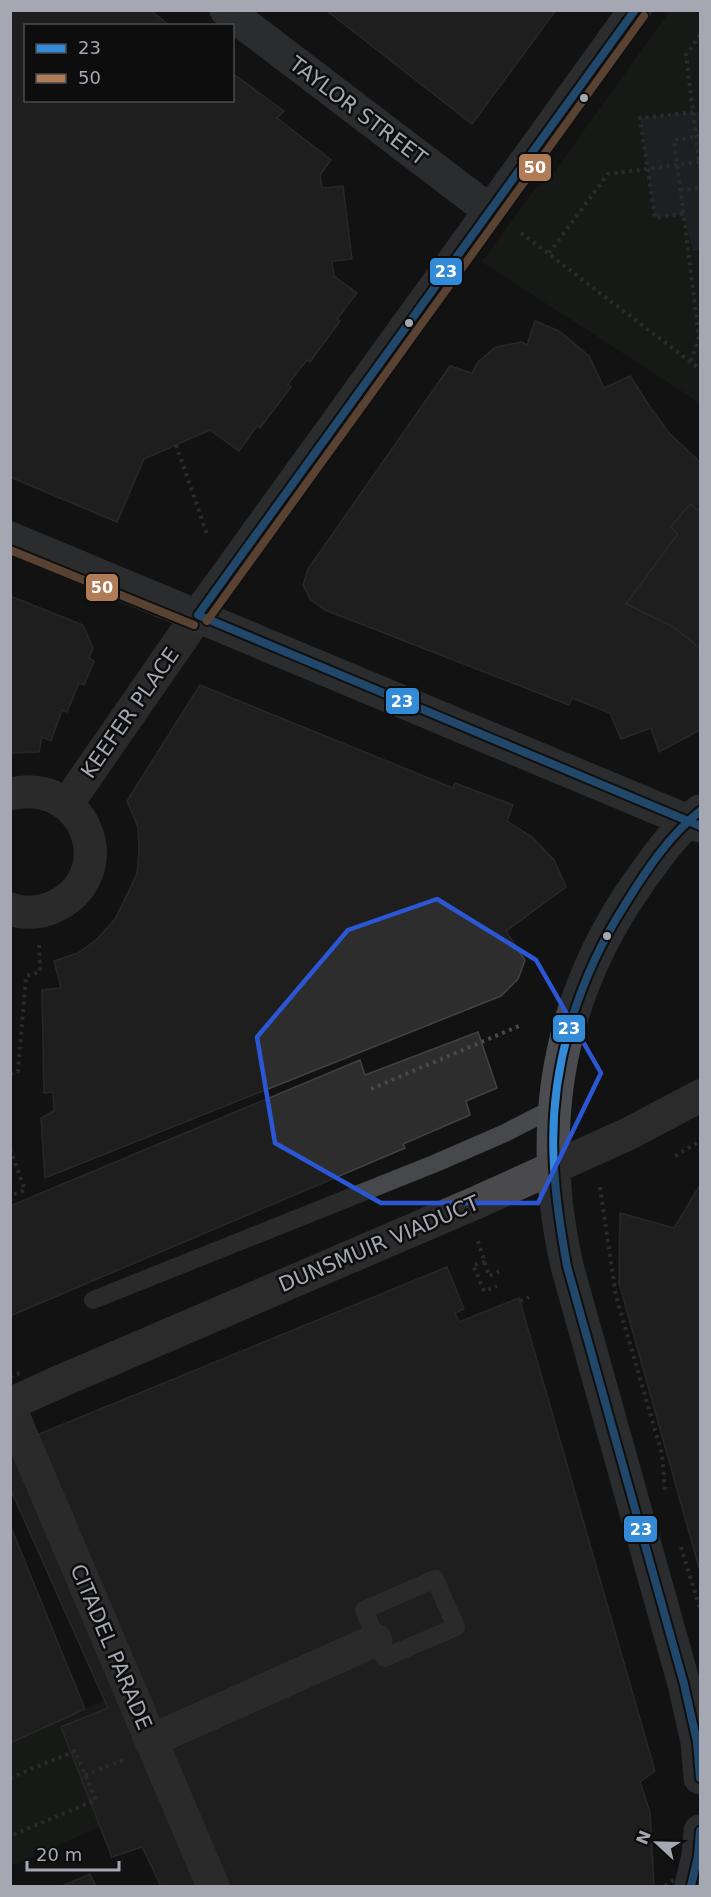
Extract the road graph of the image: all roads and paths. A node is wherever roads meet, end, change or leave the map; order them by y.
1 (226, 10) edge
2 (635, 10) edge
3 (700, 35) edge
4 (694, 112) junction
5 (699, 136) edge
6 (700, 162) edge
7 (676, 165) junction
8 (700, 168) edge
9 (646, 170) junction
10 (700, 188) edge
11 (680, 190) junction
12 (490, 211) junction
13 (683, 214) junction
14 (520, 233) dead end
15 (549, 254) junction
16 (691, 361) junction
17 (700, 369) edge
18 (176, 445) dead end
19 (208, 537) dead end
20 (10, 538) edge
21 (198, 615) junction
22 (10, 794) edge
23 (67, 804) junction
24 (696, 820) edge
25 (10, 909) edge
26 (39, 945) dead end
27 (519, 1026) dead end
28 (10, 1074) edge
29 (371, 1089) dead end
30 (700, 1096) edge
31 (554, 1108) junction
32 (700, 1141) edge
33 (10, 1149) edge
34 (675, 1156) dead end
35 (600, 1188) dead end
36 (10, 1196) edge
37 (478, 1241) dead end
38 (485, 1262) junction
39 (500, 1271) dead end
40 (497, 1286) dead end
41 (529, 1298) dead end
42 (93, 1300) dead end
43 (520, 1301) dead end
44 (10, 1406) edge
45 (666, 1494) dead end
46 (680, 1540) dead end
47 (700, 1609) edge
48 (376, 1640) junction
49 (150, 1742) junction
50 (124, 1760) dead end
51 (85, 1775) junction
52 (10, 1778) edge
53 (700, 1778) edge
54 (700, 1830) edge
55 (10, 1836) edge
56 (700, 1862) edge
57 (213, 1887) edge
58 (665, 1887) edge
59 (691, 1887) edge

1 - 12 street, TAYLOR STREET
2 - 12 street, KEEFER PLACE
3 - 4 path
4 - 5 path
4 - 9 path
5 - 6 path
5 - 7 path
6 - 7 path
6 - 8 path
7 - 9 path
7 - 11 path
9 - 13 path
9 - 15 path
10 - 11 path
11 - 13 path
12 - 21 street, KEEFER PLACE
13 - 16 path
14 - 15 path
15 - 16 path
16 - 17 path
18 - 19 path
20 - 21 street
21 - 23 street, KEEFER PLACE
21 - 24 street
22 - 23 street
23 - 25 street
24 - 31 street
26 - 28 path
27 - 29 path
30 - 44 main road, DUNSMUIR VIADUCT, bridge
31 - 42 lane
31 - 53 street
32 - 34 path
33 - 36 path
35 - 45 path
37 - 38 path
38 - 39 path
38 - 40 path
41 - 43 path
44 - 49 street, CITADEL PARADE
46 - 47 path
48 - 48 lane
48 - 49 street
49 - 57 street, CITADEL PARADE
50 - 51 path
51 - 52 path
51 - 55 path
54 - 59 street
56 - 58 path, bridge

